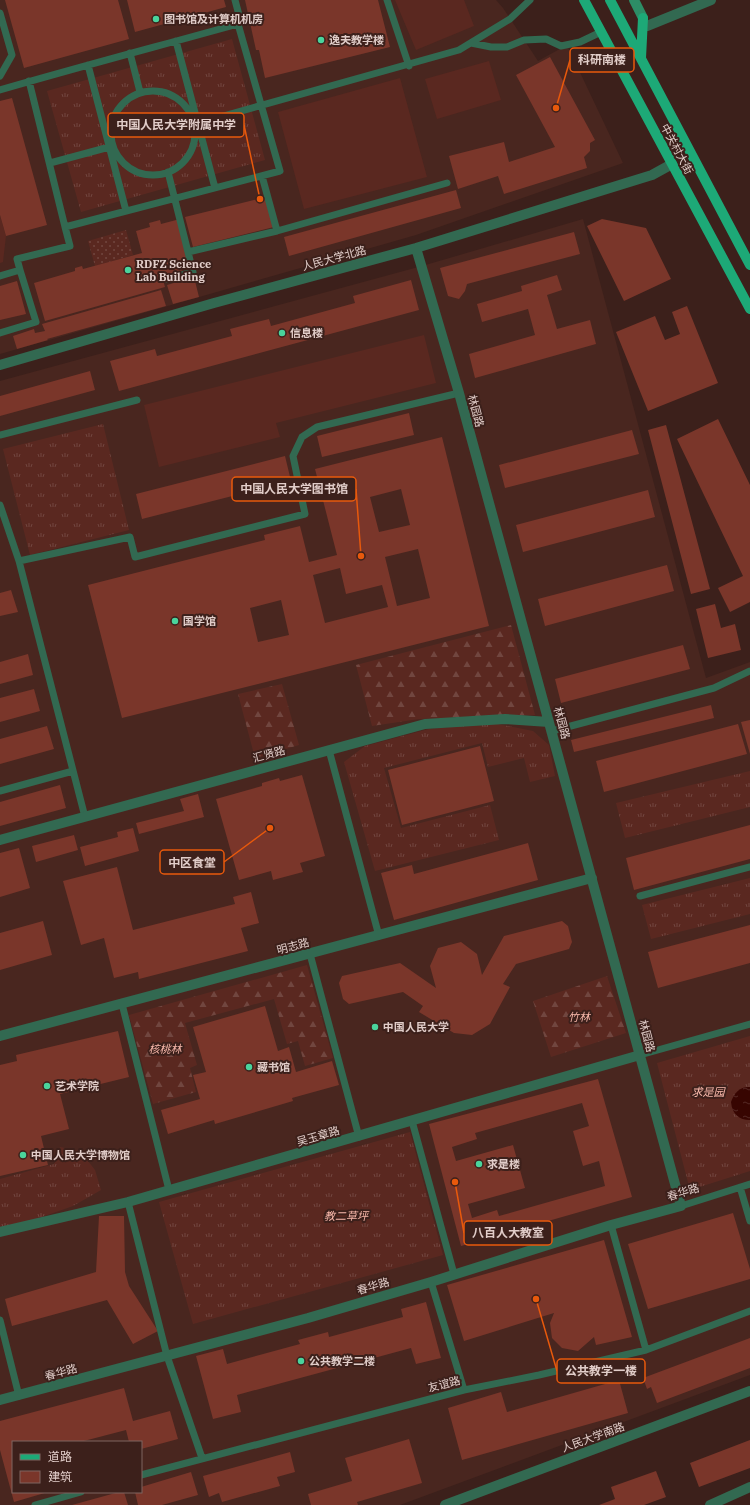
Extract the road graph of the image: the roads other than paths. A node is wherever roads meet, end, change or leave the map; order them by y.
1 (235, 0) edge
2 (387, 0) edge
3 (530, 0) edge
4 (584, 0) edge
5 (610, 0) edge
6 (634, 0) edge
7 (711, 0) edge
8 (0, 14) edge
9 (645, 22) junction
10 (238, 24) junction
11 (601, 32) junction
12 (176, 41) junction
13 (471, 43) junction
14 (130, 54) junction
15 (641, 58) junction
16 (88, 65) junction
17 (409, 66) junction
18 (0, 76) edge
19 (29, 81) junction
20 (0, 90) edge
21 (140, 92) junction
22 (261, 106) junction
23 (197, 124) junction
24 (111, 146) junction
25 (50, 162) junction
26 (672, 164) junction
27 (168, 172) junction
28 (262, 176) junction
29 (447, 182) dead end
30 (216, 188) junction
31 (174, 199) junction
32 (126, 211) junction
33 (65, 227) junction
34 (277, 231) junction
35 (416, 248) junction
36 (188, 252) junction
37 (750, 264) edge
38 (20, 270) junction
39 (0, 276) edge
40 (167, 279) dead end
41 (750, 309) edge
42 (0, 333) edge
43 (0, 365) edge
44 (459, 393) junction
45 (137, 400) dead end
46 (0, 435) edge
47 (0, 505) edge
48 (19, 561) junction
49 (750, 670) edge
50 (551, 726) junction
51 (329, 750) junction
52 (73, 771) junction
53 (0, 790) edge
54 (85, 817) junction
55 (0, 840) edge
56 (750, 867) edge
57 (592, 878) junction
58 (640, 896) dead end
59 (378, 936) junction
60 (310, 954) junction
61 (122, 1004) junction
62 (750, 1024) edge
63 (0, 1036) edge
64 (640, 1055) junction
65 (412, 1121) junction
66 (359, 1137) junction
67 (750, 1184) edge
68 (740, 1187) junction
69 (169, 1190) junction
70 (128, 1202) junction
71 (680, 1206) junction
72 (750, 1221) edge
73 (611, 1225) junction
74 (0, 1232) edge
75 (454, 1274) junction
76 (431, 1282) junction
77 (750, 1311) edge
78 (0, 1320) edge
79 (646, 1350) junction
80 (167, 1356) junction
81 (464, 1390) junction
82 (750, 1391) edge
83 (19, 1396) junction
84 (0, 1400) edge
85 (202, 1458) junction
86 (142, 1475) edge
87 (750, 1487) edge
88 (77, 1493) edge
89 (35, 1505) edge
90 (445, 1505) edge
91 (710, 1505) edge

1 - 10 lane
2 - 17 lane
3 - 13 lane
4 - 11 main road, 中关村大街
5 - 15 main road, 中关村大街
6 - 9 street
7 - 9 street
8 - 18 lane
9 - 15 main road
10 - 12 lane
10 - 22 lane
11 - 13 lane
11 - 26 main road, 中关村大街
12 - 14 lane
12 - 23 lane
13 - 17 lane
14 - 16 lane
14 - 21 lane
15 - 37 main road, 中关村大街
16 - 19 lane
16 - 24 lane
17 - 22 lane
19 - 20 lane
19 - 25 lane
21 - 23 lane
21 - 24 lane
22 - 23 lane
22 - 28 lane
23 - 27 lane
23 - 30 lane
24 - 25 lane
24 - 27 lane
24 - 32 lane
25 - 33 lane
26 - 35 street, 人民大学北路
26 - 41 main road, 中关村大街
27 - 31 lane
28 - 30 lane
28 - 34 lane
29 - 34 lane
30 - 31 lane
31 - 32 lane
31 - 36 lane
32 - 33 lane
33 - 38 lane
34 - 36 lane
35 - 43 street, 人民大学北路
35 - 44 street, 林园路
36 - 40 lane
38 - 39 lane
38 - 42 lane
44 - 48 lane
44 - 50 street, 林园路
45 - 46 lane
47 - 48 lane
48 - 52 lane
49 - 50 lane
50 - 51 street, 汇贤路
50 - 57 street, 林园路
51 - 54 street, 汇贤路
51 - 59 lane
52 - 53 lane
52 - 54 lane
54 - 55 street, 汇贤路
56 - 58 lane
57 - 59 street, 明志路
57 - 64 street, 林园路
59 - 60 street, 明志路
60 - 61 street, 明志路
60 - 66 lane
61 - 63 street, 明志路
61 - 69 lane
62 - 64 lane
64 - 65 street, 吴玉章路
64 - 71 street, 林园路
65 - 66 street, 吴玉章路
65 - 75 lane
66 - 69 street, 吴玉章路
67 - 68 lane, 春华路
68 - 71 lane, 春华路
68 - 72 lane
69 - 70 street, 吴玉章路
70 - 74 street, 吴玉章路
70 - 80 lane
71 - 73 street, 春华路
73 - 75 street, 春华路
73 - 79 lane
75 - 76 street, 春华路
76 - 80 street, 春华路
76 - 81 lane
77 - 79 lane, 友谊路
78 - 83 lane
79 - 81 lane, 友谊路
80 - 83 street, 春华路
80 - 85 lane
81 - 85 lane, 友谊路
82 - 90 street, 人民大学南路
83 - 84 street, 春华路
85 - 86 lane, 友谊路
87 - 91 street
88 - 89 lane

